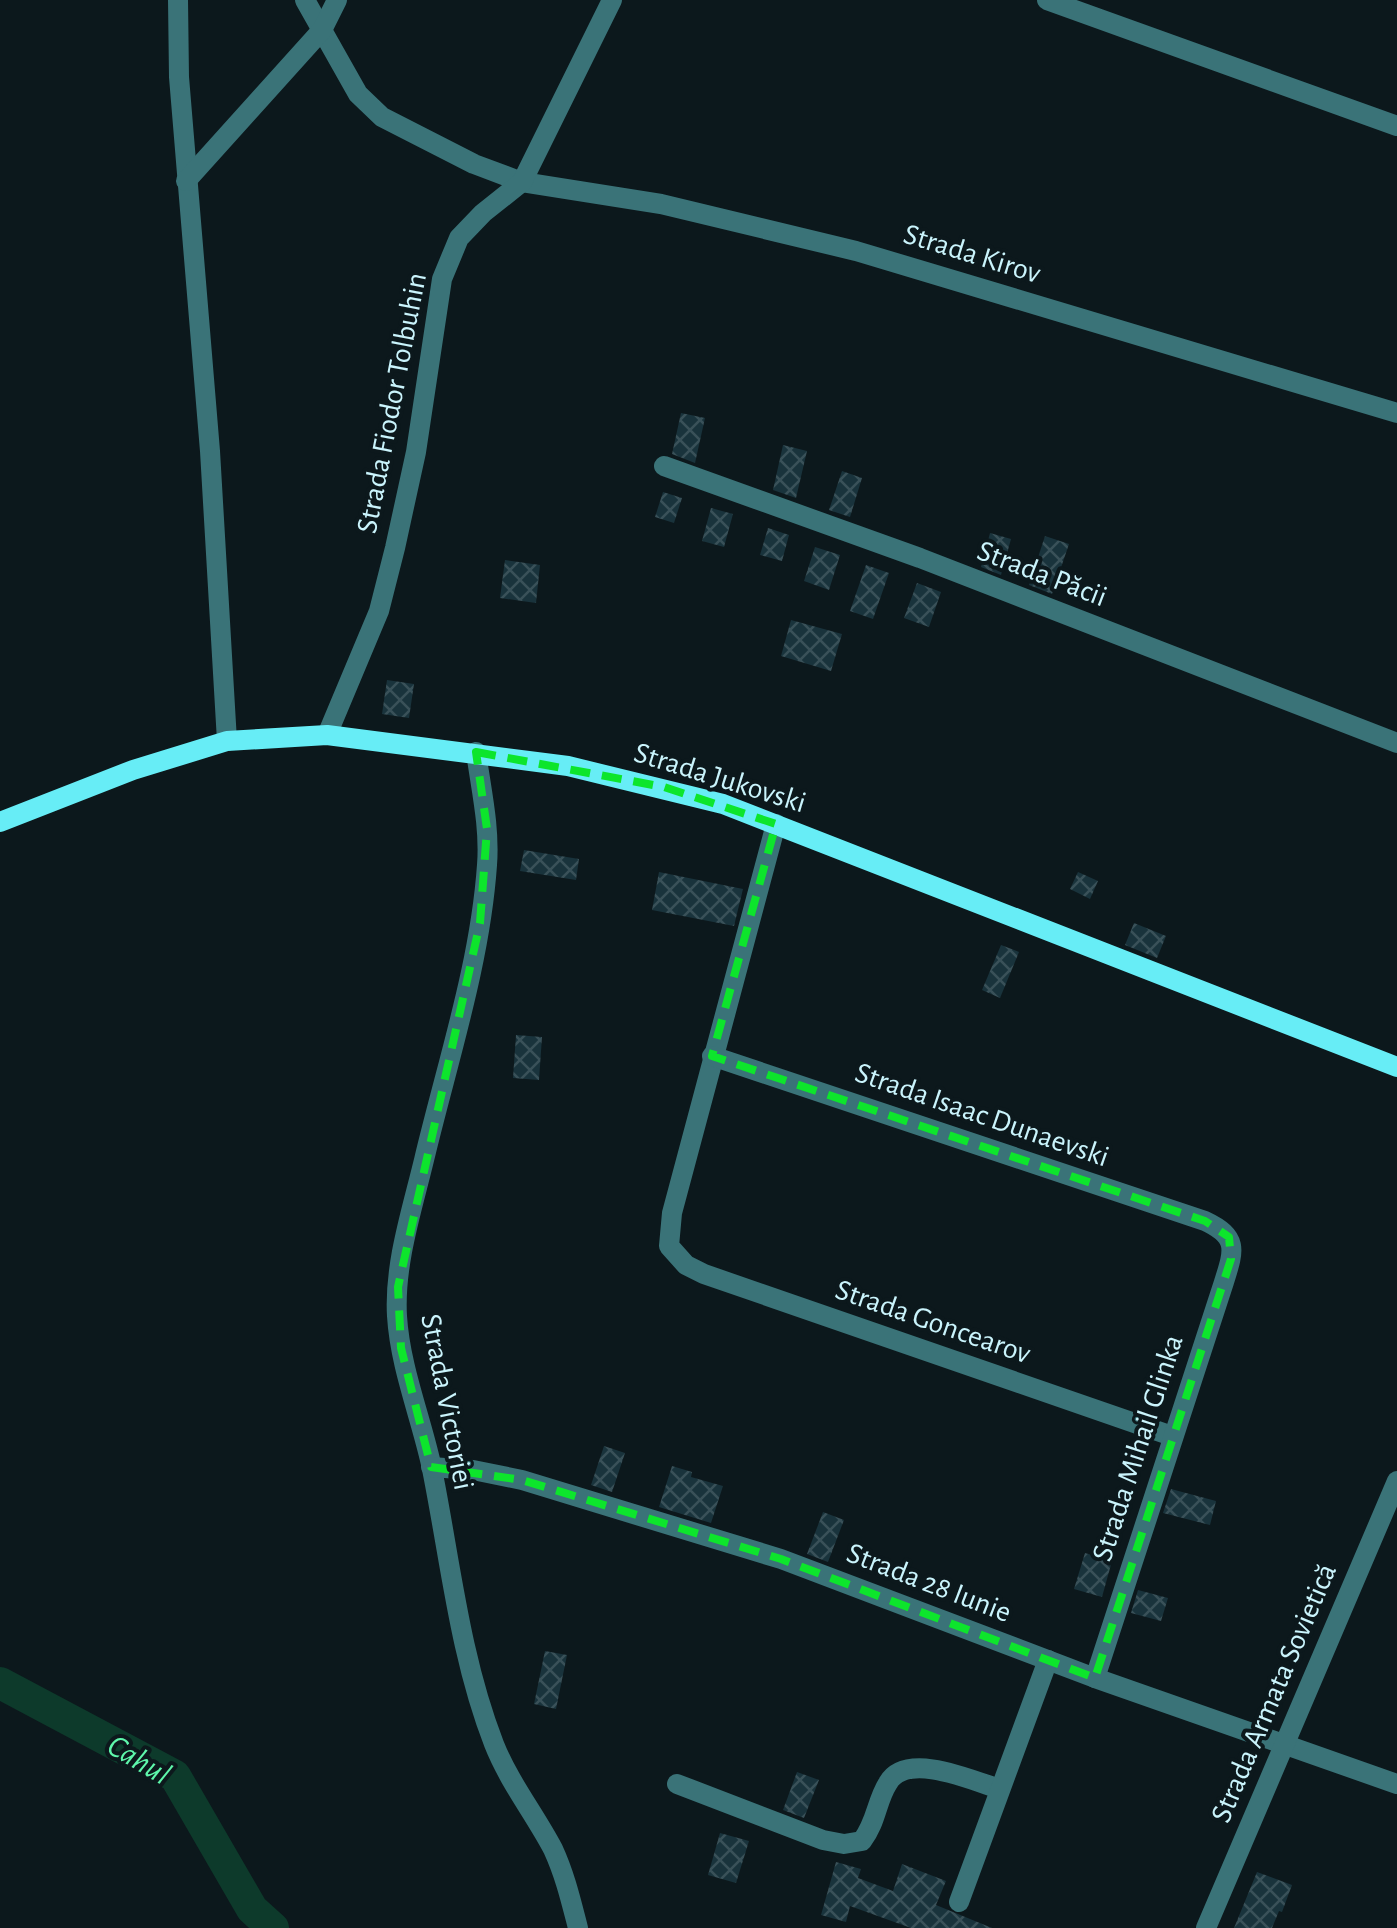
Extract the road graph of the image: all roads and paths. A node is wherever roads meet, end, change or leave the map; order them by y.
1 (178, 0) edge
2 (305, 0) edge
3 (337, 0) edge
4 (612, 0) edge
5 (1047, 0) edge
6 (322, 30) junction
7 (1397, 126) edge
8 (186, 181) junction
9 (522, 182) junction
10 (1397, 414) edge
11 (664, 466) dead end
12 (326, 736) junction
13 (227, 742) junction
14 (1397, 743) edge
15 (476, 752) junction
16 (0, 822) edge
17 (776, 824) junction
18 (712, 1056) junction
19 (1397, 1067) edge
20 (1229, 1238) joint
21 (1172, 1436) junction
22 (431, 1467) junction
23 (1397, 1481) edge
24 (1048, 1660) junction
25 (1095, 1678) junction
26 (1285, 1744) junction
27 (677, 1784) dead end
28 (1397, 1784) edge
29 (999, 1789) junction
30 (959, 1902) dead end
31 (578, 1928) edge
32 (1206, 1928) edge

1 - 8 street
2 - 6 street, Strada Kirov
3 - 6 street
4 - 9 street, Strada Fiodor Tolbuhin
5 - 7 street
6 - 8 street
6 - 9 street, Strada Kirov
8 - 13 street
9 - 10 street, Strada Kirov
9 - 12 street, Strada Fiodor Tolbuhin
11 - 14 street, Strada Păcii
12 - 13 main road, Strada Jukovski
12 - 15 main road, Strada Jukovski
13 - 16 main road, Strada Jukovski
15 - 17 main road, Strada Jukovski
15 - 22 street, Strada Victoriei
17 - 18 street
17 - 19 main road, Strada Jukovski
18 - 20 street, Strada Isaac Dunaevski
18 - 21 street, Strada Goncearov
20 - 21 street, Strada Mihail Glinka
21 - 25 street, Strada Mihail Glinka
22 - 24 street, Strada 28 Iunie
22 - 31 street, Strada Victoriei
23 - 26 street, Strada Armata Sovietică
24 - 25 street, Strada 28 Iunie
24 - 29 street
25 - 26 street, Strada 28 Iunie
26 - 28 street, Strada 28 Iunie
26 - 32 street, Strada Armata Sovietică
27 - 29 street
29 - 30 street

